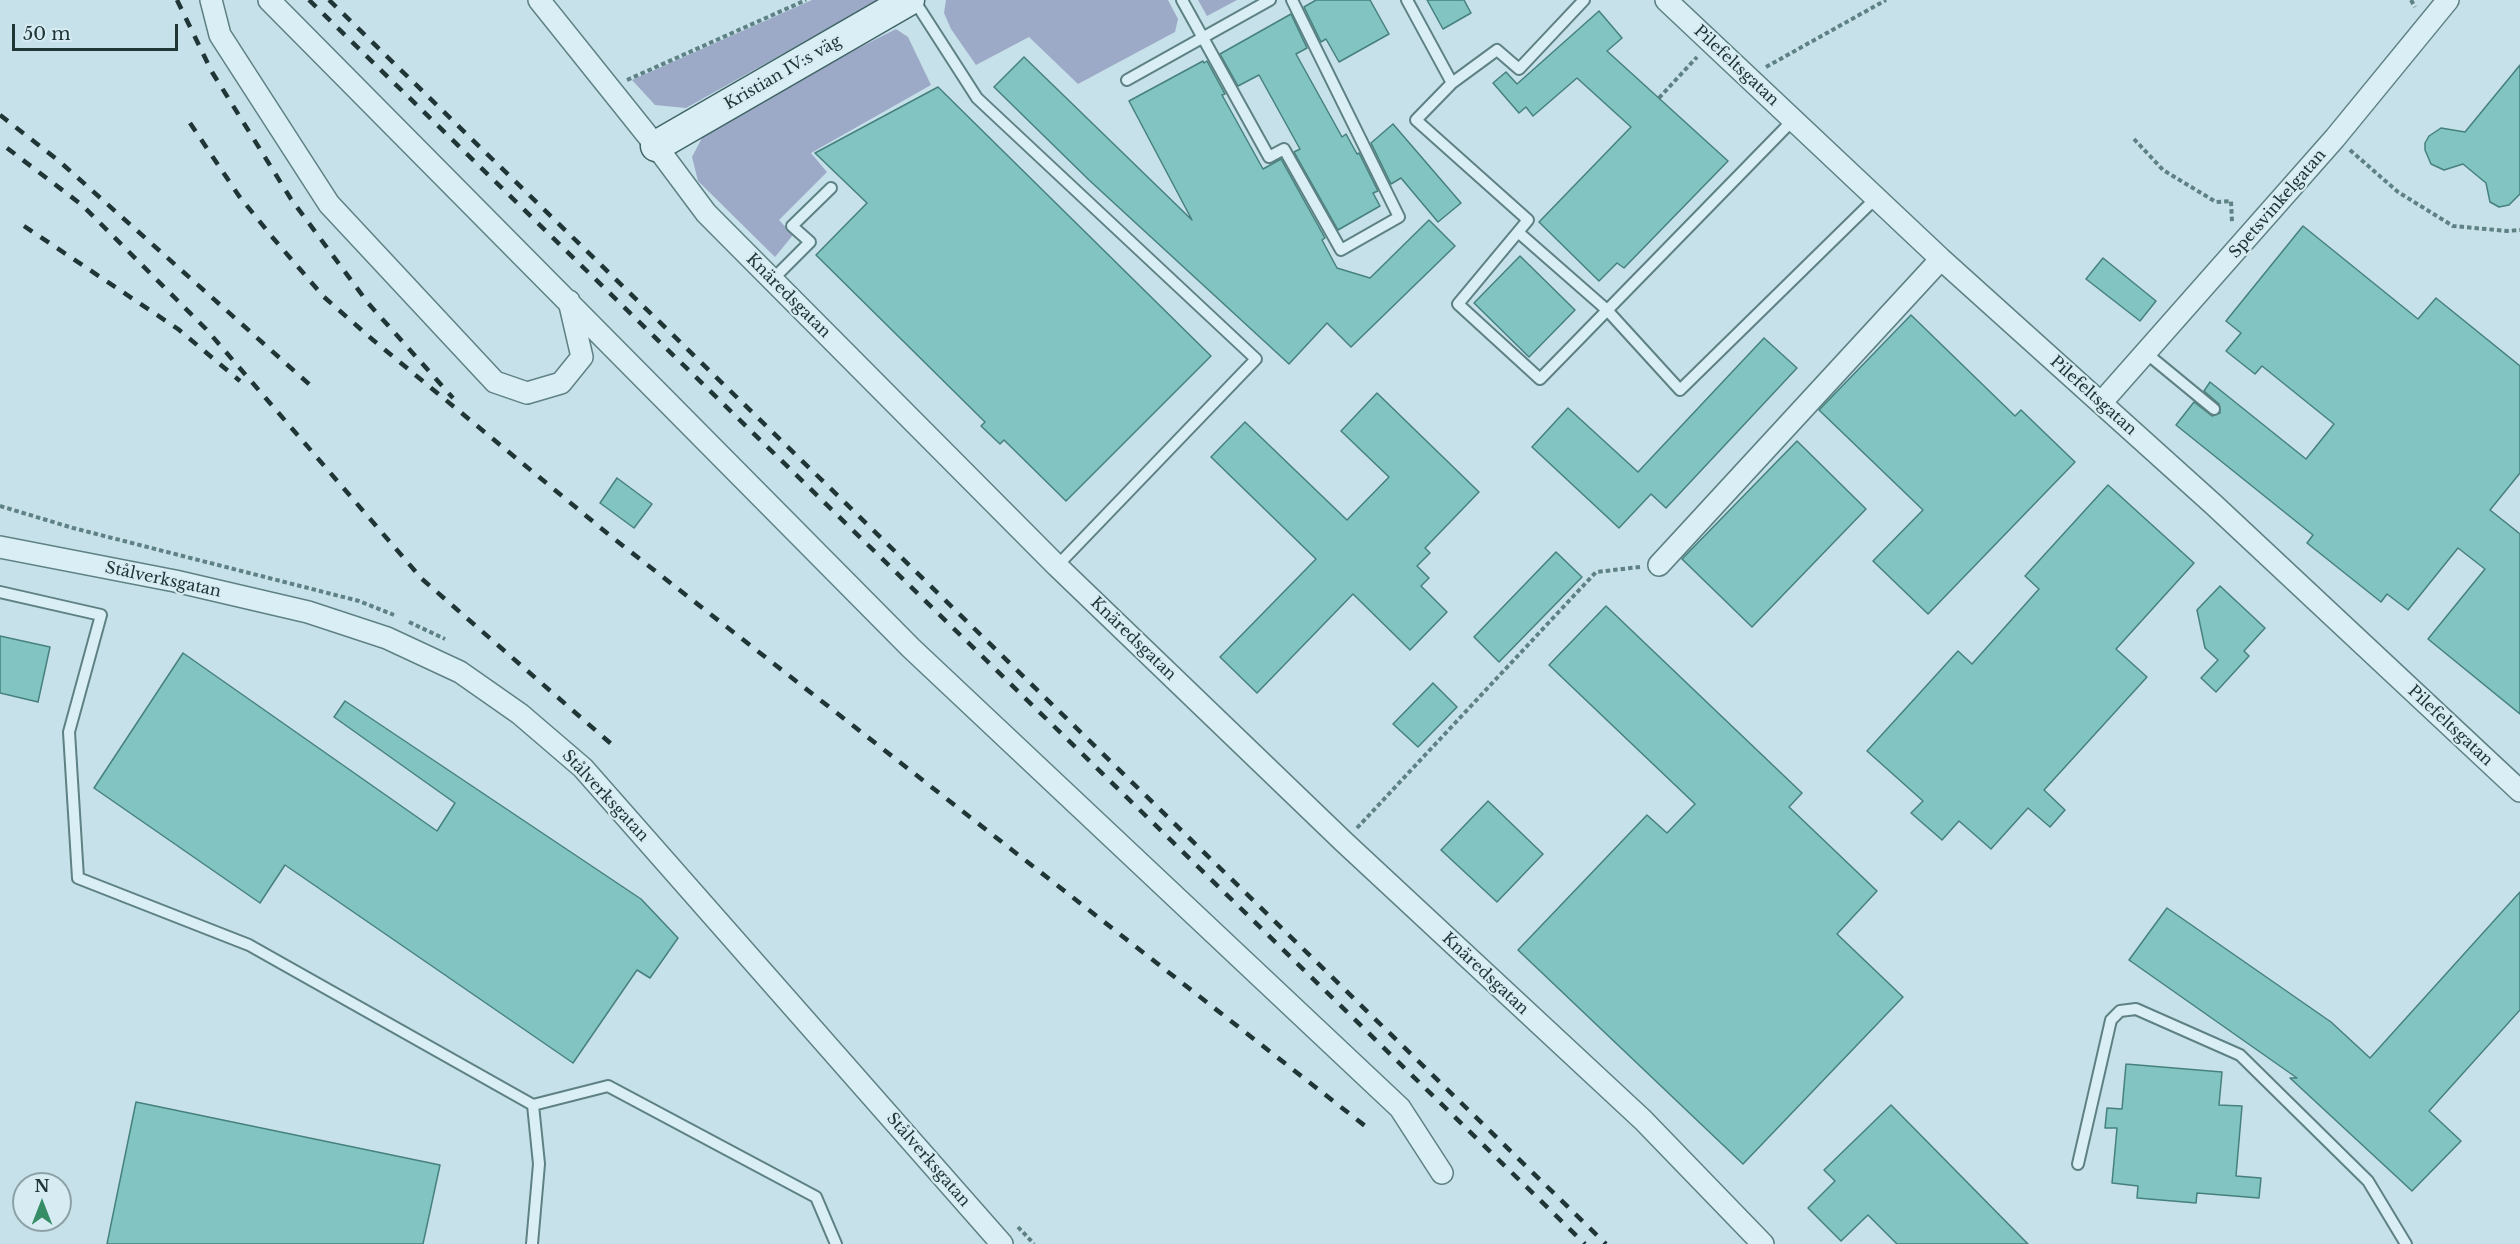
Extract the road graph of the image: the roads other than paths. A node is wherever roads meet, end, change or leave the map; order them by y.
1 (211, 0) edge
2 (269, 0) edge
3 (909, 0) edge
4 (914, 0) edge
5 (1182, 0) edge
6 (1270, 0) edge
7 (1292, 0) edge
8 (1407, 0) edge
9 (1584, 0) edge
10 (1666, 0) edge
11 (2448, 0) edge
12 (549, 3) edge
13 (1202, 38) junction
14 (1127, 80) dead end
15 (1452, 82) junction
16 (1793, 120) junction
17 (656, 146) junction
18 (831, 188) dead end
19 (1876, 198) junction
20 (1518, 232) junction
21 (1941, 260) junction
22 (772, 279) junction
23 (569, 300) junction
24 (1607, 310) junction
25 (2146, 353) junction
26 (2101, 404) junction
27 (2214, 409) dead end
28 (0, 547) edge
29 (1659, 565) road end
30 (1057, 566) junction
31 (0, 592) edge
32 (2520, 791) edge
33 (533, 1105) junction
34 (2078, 1164) dead end
35 (1442, 1173) dead end
36 (532, 1244) edge
37 (836, 1244) edge
38 (1002, 1244) edge
39 (1763, 1244) edge
40 (2406, 1244) edge

1 - 23 street
2 - 23 street
3 - 17 street, Kristian IV:s väg
4 - 30 lane
5 - 13 lane
6 - 13 lane
7 - 13 lane
8 - 15 lane
9 - 15 lane
10 - 16 street, Pilefeltsgatan
11 - 25 street, Spetsvinkelgatan
12 - 17 street, Knäredsgatan
13 - 14 lane
15 - 20 lane
16 - 19 street, Pilefeltsgatan
16 - 24 lane
17 - 22 street, Knäredsgatan
18 - 22 lane
19 - 21 street, Pilefeltsgatan
19 - 24 lane
20 - 24 lane
20 - 24 lane
21 - 26 street, Pilefeltsgatan
21 - 29 street
22 - 30 street, Knäredsgatan
23 - 35 street
25 - 26 street, Spetsvinkelgatan
25 - 27 lane
26 - 32 street, Pilefeltsgatan
28 - 38 street, Stålverksgatan
30 - 39 street, Knäredsgatan
31 - 33 lane
33 - 36 lane
33 - 37 lane
34 - 40 lane

